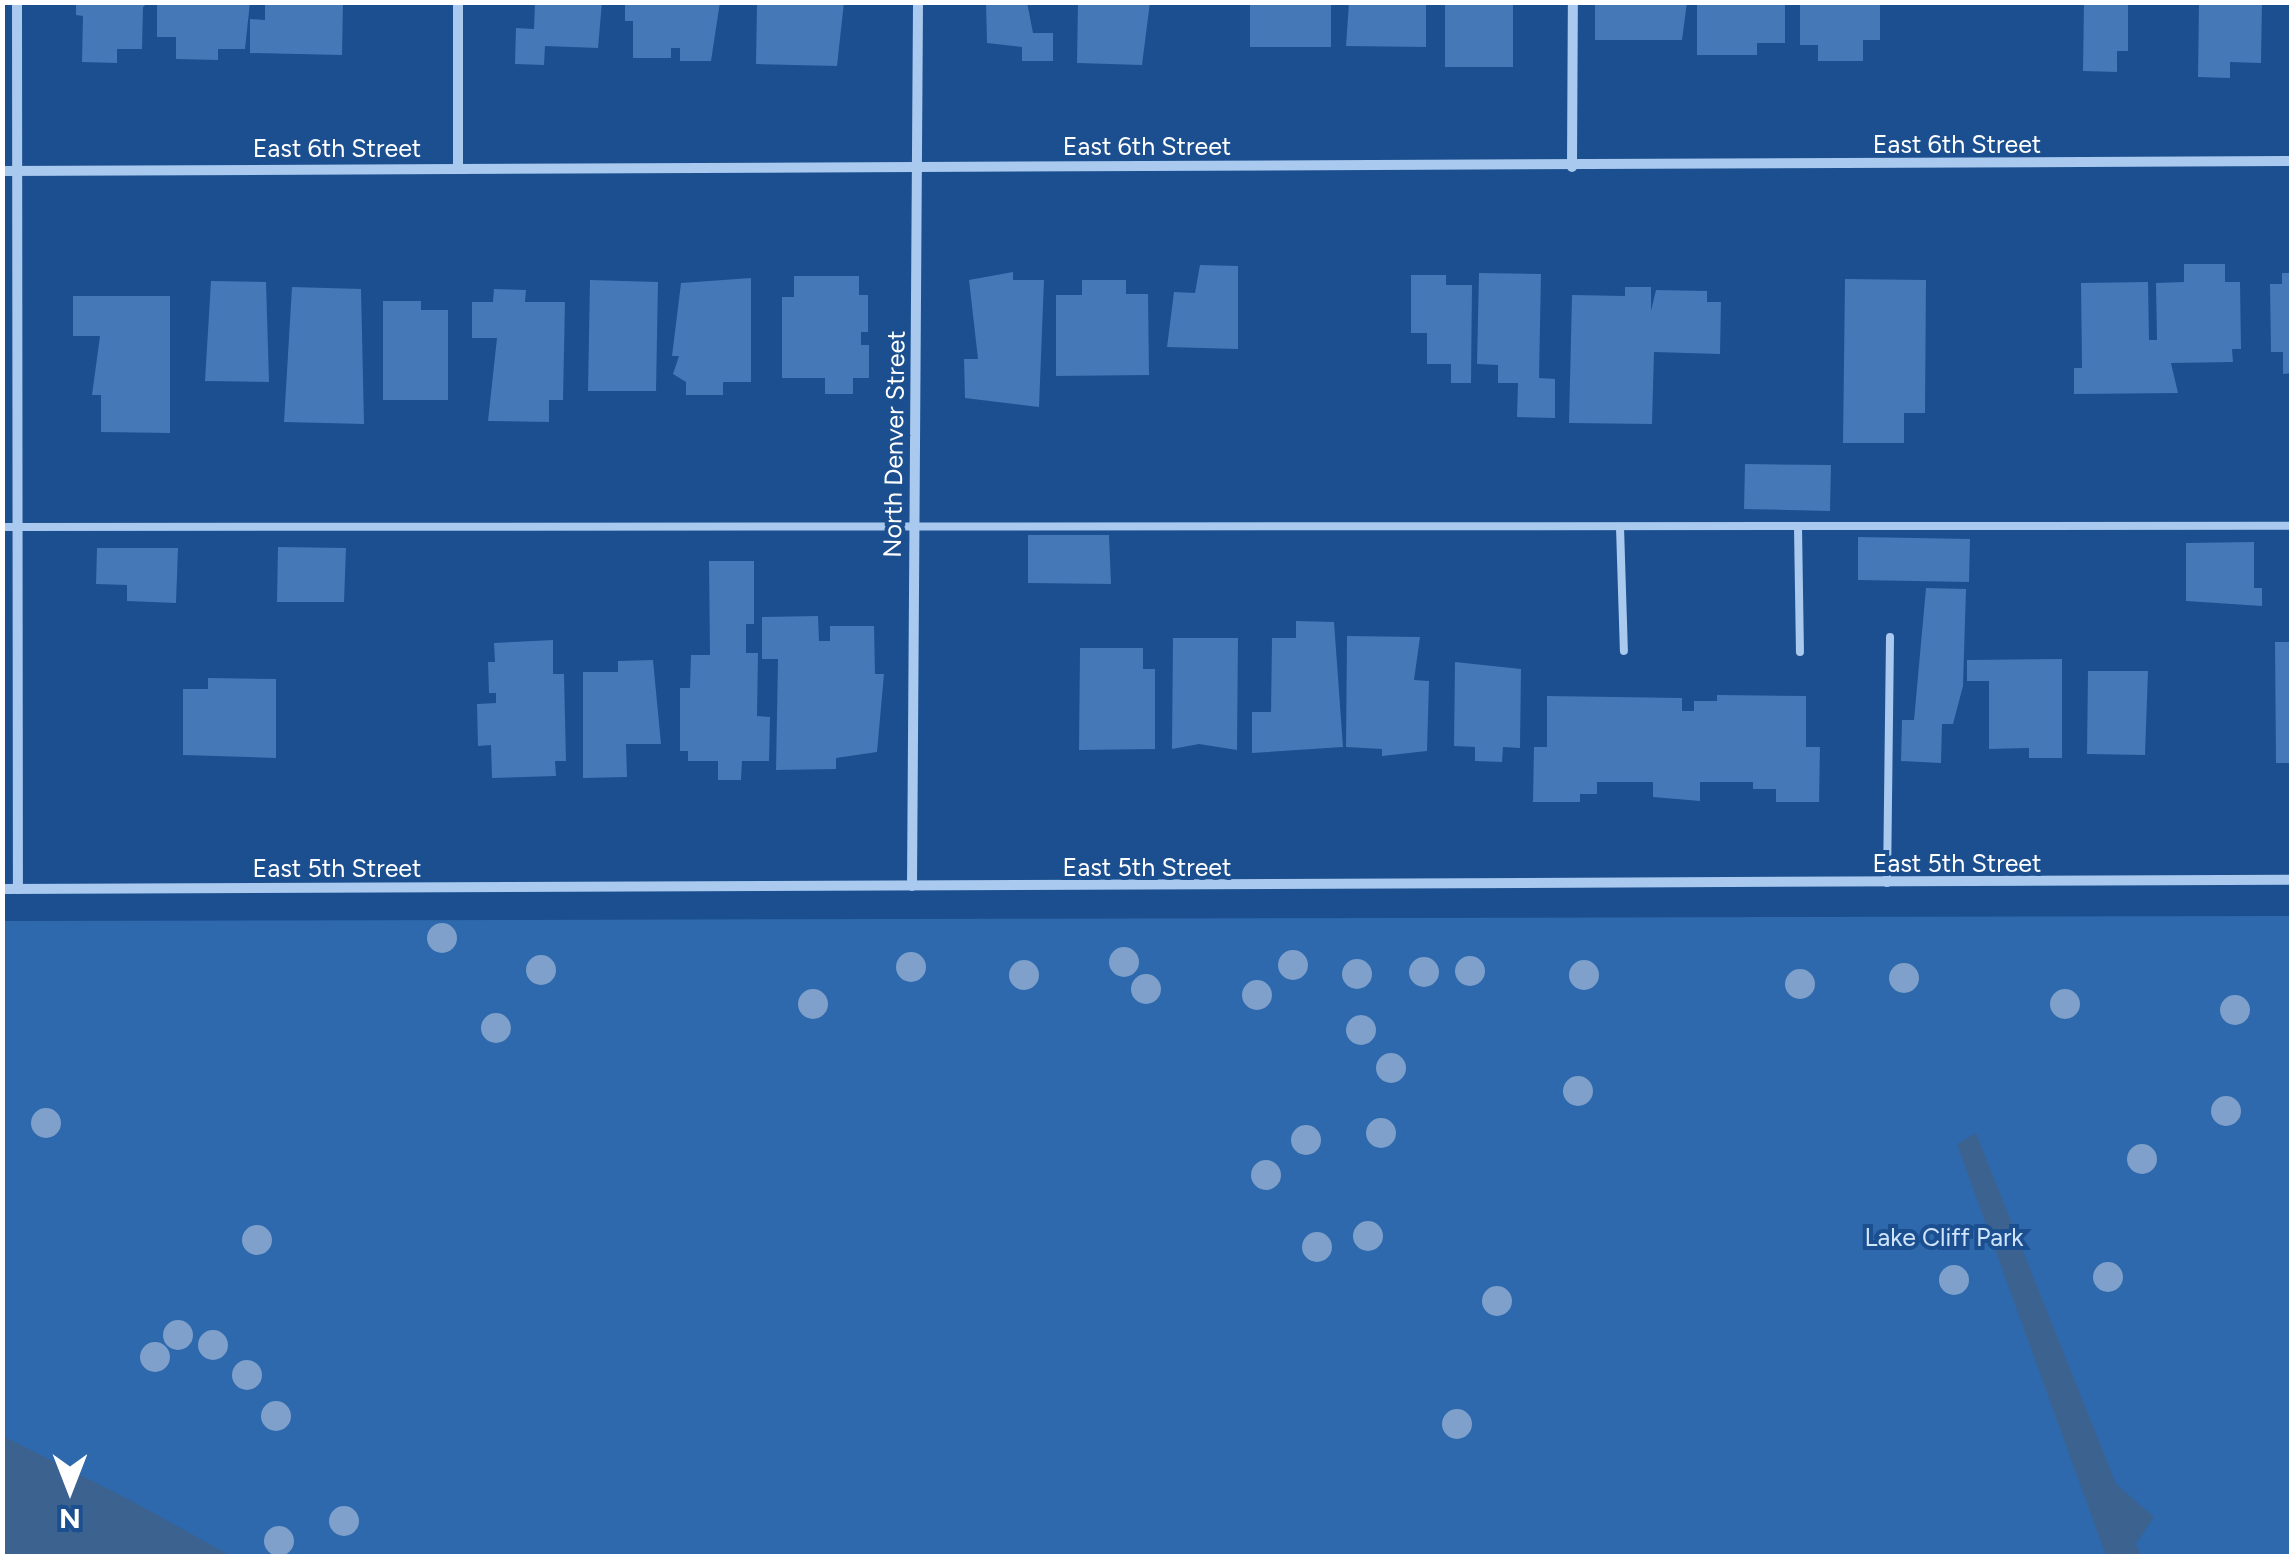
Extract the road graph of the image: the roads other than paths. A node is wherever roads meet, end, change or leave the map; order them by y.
1 (16, 2) edge
2 (458, 2) edge
3 (918, 2) edge
4 (1573, 2) edge
5 (2292, 162) edge
6 (917, 165) junction
7 (458, 167) junction
8 (1572, 167) junction
9 (2, 171) edge
10 (18, 171) junction
11 (2292, 526) edge
12 (2, 527) edge
13 (18, 527) junction
14 (1620, 528) junction
15 (1798, 528) junction
16 (913, 529) junction
17 (1890, 637) dead end
18 (1624, 651) dead end
19 (1800, 652) dead end
20 (2292, 880) edge
21 (1887, 883) junction
22 (912, 886) junction
23 (2, 889) edge
24 (18, 889) junction

1 - 10 street
2 - 7 street
3 - 6 street, North Denver Street
4 - 8 street
5 - 8 street, East 6th Street
6 - 7 street, East 6th Street
6 - 8 street, East 6th Street
6 - 16 street, North Denver Street
7 - 10 street, East 6th Street
9 - 10 street, East 6th Street
10 - 13 street
11 - 15 lane
12 - 13 lane
13 - 16 lane
13 - 24 street
14 - 15 lane
14 - 16 lane
14 - 18 lane
15 - 19 lane
16 - 22 street, North Denver Street
17 - 21 lane
20 - 21 street, East 5th Street
21 - 22 street, East 5th Street
22 - 24 street, East 5th Street
23 - 24 street, East 5th Street

